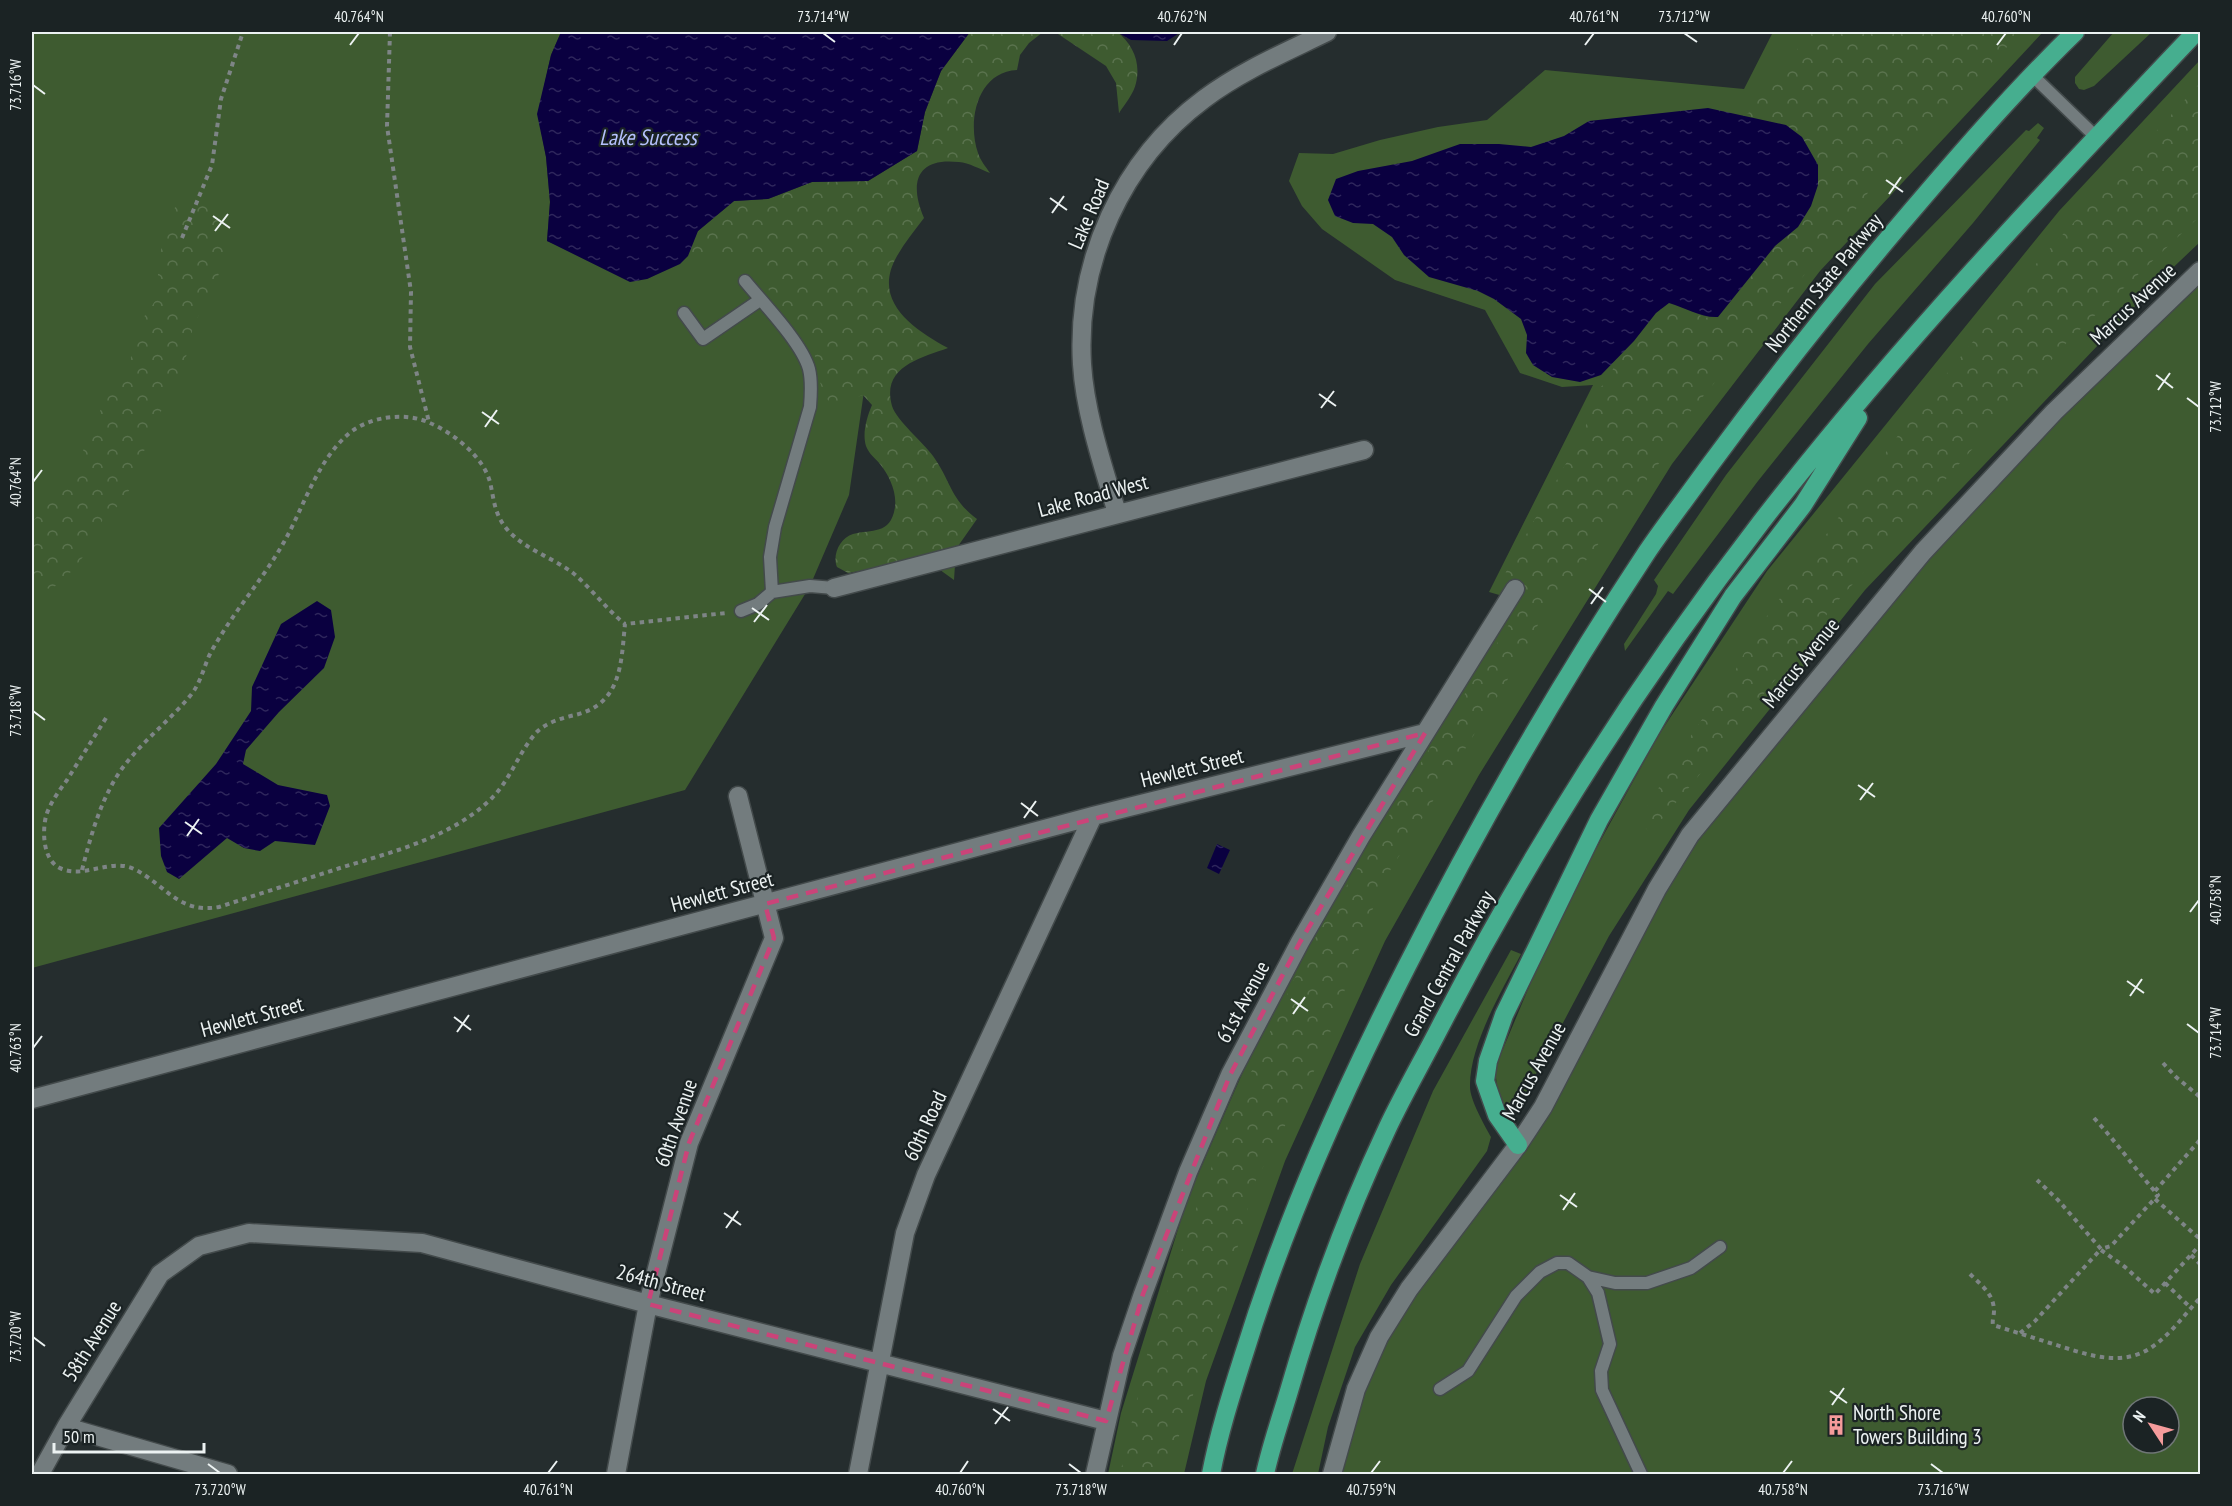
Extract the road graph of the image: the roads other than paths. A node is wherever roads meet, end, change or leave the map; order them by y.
1 (1327, 32) edge
2 (2075, 32) edge
3 (2196, 32) edge
4 (2032, 75) junction
5 (2096, 137) junction
6 (2200, 271) edge
7 (745, 281) dead end
8 (760, 300) junction
9 (684, 313) dead end
10 (1900, 354) junction
11 (1364, 450) dead end
12 (1117, 513) junction
13 (1648, 550) joint
14 (834, 588) joint
15 (1515, 589) dead end
16 (772, 592) junction
17 (741, 611) road end
18 (1425, 733) junction
19 (738, 796) dead end
20 (1093, 816) junction
21 (765, 904) junction
22 (32, 1098) edge
23 (1518, 1145) junction
24 (199, 1246) joint
25 (1720, 1247) dead end
26 (1588, 1277) junction
27 (648, 1304) junction
28 (879, 1363) junction
29 (1440, 1389) dead end
30 (1106, 1421) junction
31 (66, 1427) junction
32 (40, 1474) edge
33 (228, 1474) edge
34 (616, 1474) edge
35 (858, 1474) edge
36 (1095, 1474) edge
37 (1211, 1474) edge
38 (1265, 1474) edge
39 (1332, 1474) edge
40 (1641, 1474) edge

1 - 12 street, Lake Road
2 - 4 highway, Northern State Parkway
3 - 5 highway
4 - 5 lane
4 - 13 highway, Northern State Parkway
5 - 10 highway
6 - 23 street, Marcus Avenue
7 - 8 lane
8 - 9 lane
8 - 16 lane
10 - 23 highway
10 - 38 highway, Grand Central Parkway
11 - 12 street, Lake Road West
12 - 14 street, Lake Road West
13 - 37 highway, Grand Central Parkway
14 - 16 lane
15 - 18 street, 61st Avenue
16 - 17 lane
18 - 20 street, Hewlett Street
18 - 30 street, 61st Avenue
19 - 21 street, 60th Avenue
20 - 21 street, Hewlett Street
20 - 28 street, 60th Road
21 - 22 street, Hewlett Street
21 - 27 street, 60th Avenue
23 - 39 street, Marcus Avenue
24 - 27 street, 264th Street
24 - 31 street, 58th Avenue
25 - 26 lane
26 - 29 lane
26 - 40 lane
27 - 28 street, 264th Street
27 - 34 street, 60th Avenue
28 - 30 street, 264th Street
28 - 35 street, 60th Road
30 - 36 street, 61st Avenue
31 - 32 street, 58th Avenue
31 - 33 street

